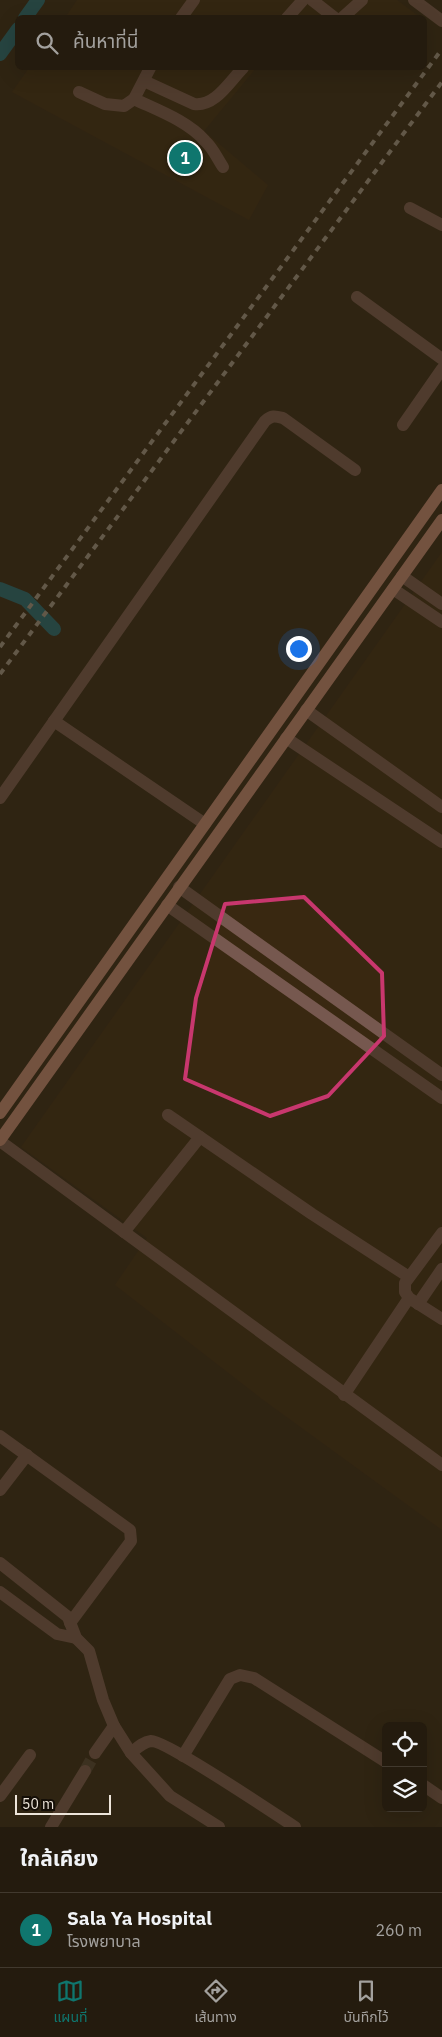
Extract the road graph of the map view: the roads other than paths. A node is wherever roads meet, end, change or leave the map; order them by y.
1 (194, 0) edge
2 (303, 0) edge
3 (312, 0) edge
4 (362, 0) edge
5 (414, 0) edge
6 (183, 15) edge
7 (290, 15) edge
8 (331, 15) edge
9 (345, 15) edge
10 (442, 21) edge
11 (149, 70) edge
12 (240, 70) edge
13 (144, 80) junction
14 (80, 92) dead end
15 (134, 99) junction
16 (194, 104) junction
17 (184, 124) junction
18 (222, 167) dead end
19 (410, 208) dead end
20 (442, 225) edge
21 (357, 297) dead end
22 (442, 359) edge
23 (442, 370) edge
24 (403, 424) dead end
25 (355, 470) dead end
26 (442, 490) edge
27 (442, 520) edge
28 (392, 562) junction
29 (404, 574) junction
30 (393, 589) junction
31 (442, 604) edge
32 (442, 622) edge
33 (306, 710) junction
34 (54, 721) junction
35 (286, 738) junction
36 (0, 798) edge
37 (442, 807) edge
38 (205, 824) junction
39 (442, 842) edge
40 (166, 879) junction
41 (179, 887) junction
42 (154, 896) junction
43 (167, 905) junction
44 (442, 1075) edge
45 (442, 1098) edge
46 (0, 1113) edge
47 (168, 1115) dead end
48 (200, 1138) junction
49 (0, 1140) edge
50 (124, 1232) junction
51 (442, 1233) edge
52 (442, 1269) edge
53 (407, 1280) junction
54 (414, 1301) junction
55 (442, 1320) edge
56 (344, 1395) junction
57 (0, 1436) edge
58 (27, 1455) junction
59 (442, 1465) edge
60 (0, 1490) edge
61 (0, 1563) edge
62 (0, 1592) edge
63 (70, 1623) junction
64 (76, 1638) junction
65 (114, 1726) junction
66 (95, 1753) tunnel mouth
67 (131, 1753) junction
68 (30, 1755) dead end
69 (183, 1756) junction
70 (382, 1759) edge
71 (85, 1771) tunnel mouth
72 (427, 1788) edge
73 (0, 1796) edge
74 (442, 1798) edge
75 (51, 1827) edge
76 (220, 1827) edge
77 (295, 1827) edge

1 - 6 street
2 - 7 street
3 - 8 street
4 - 9 street
5 - 10 street
11 - 13 street
12 - 16 street
13 - 15 street
13 - 16 street
14 - 15 street
15 - 17 street
16 - 17 street
17 - 18 street
19 - 20 street
21 - 22 street
23 - 24 street
25 - 34 street
26 - 28 main road
27 - 29 main road
28 - 29 main road
28 - 38 main road
29 - 30 main road
29 - 31 street
30 - 32 street
30 - 33 main road
33 - 35 main road
33 - 37 street
34 - 36 street
34 - 38 street
35 - 39 street
35 - 41 main road
38 - 40 main road
40 - 41 main road
40 - 42 main road
41 - 43 main road
41 - 44 street
42 - 43 main road
42 - 46 main road
43 - 45 street
43 - 49 main road
47 - 48 street
48 - 50 street
48 - 53 street
49 - 50 street
50 - 56 street
51 - 53 street
52 - 54 street
53 - 54 street
54 - 55 street
54 - 56 street
56 - 59 street
57 - 58 street
58 - 60 street
58 - 63 street
61 - 63 street
62 - 64 street
63 - 64 street
64 - 65 street
65 - 66 street
65 - 67 street
67 - 69 street
67 - 76 street
68 - 73 street
69 - 70 street
69 - 77 street
71 - 75 street
72 - 74 street

